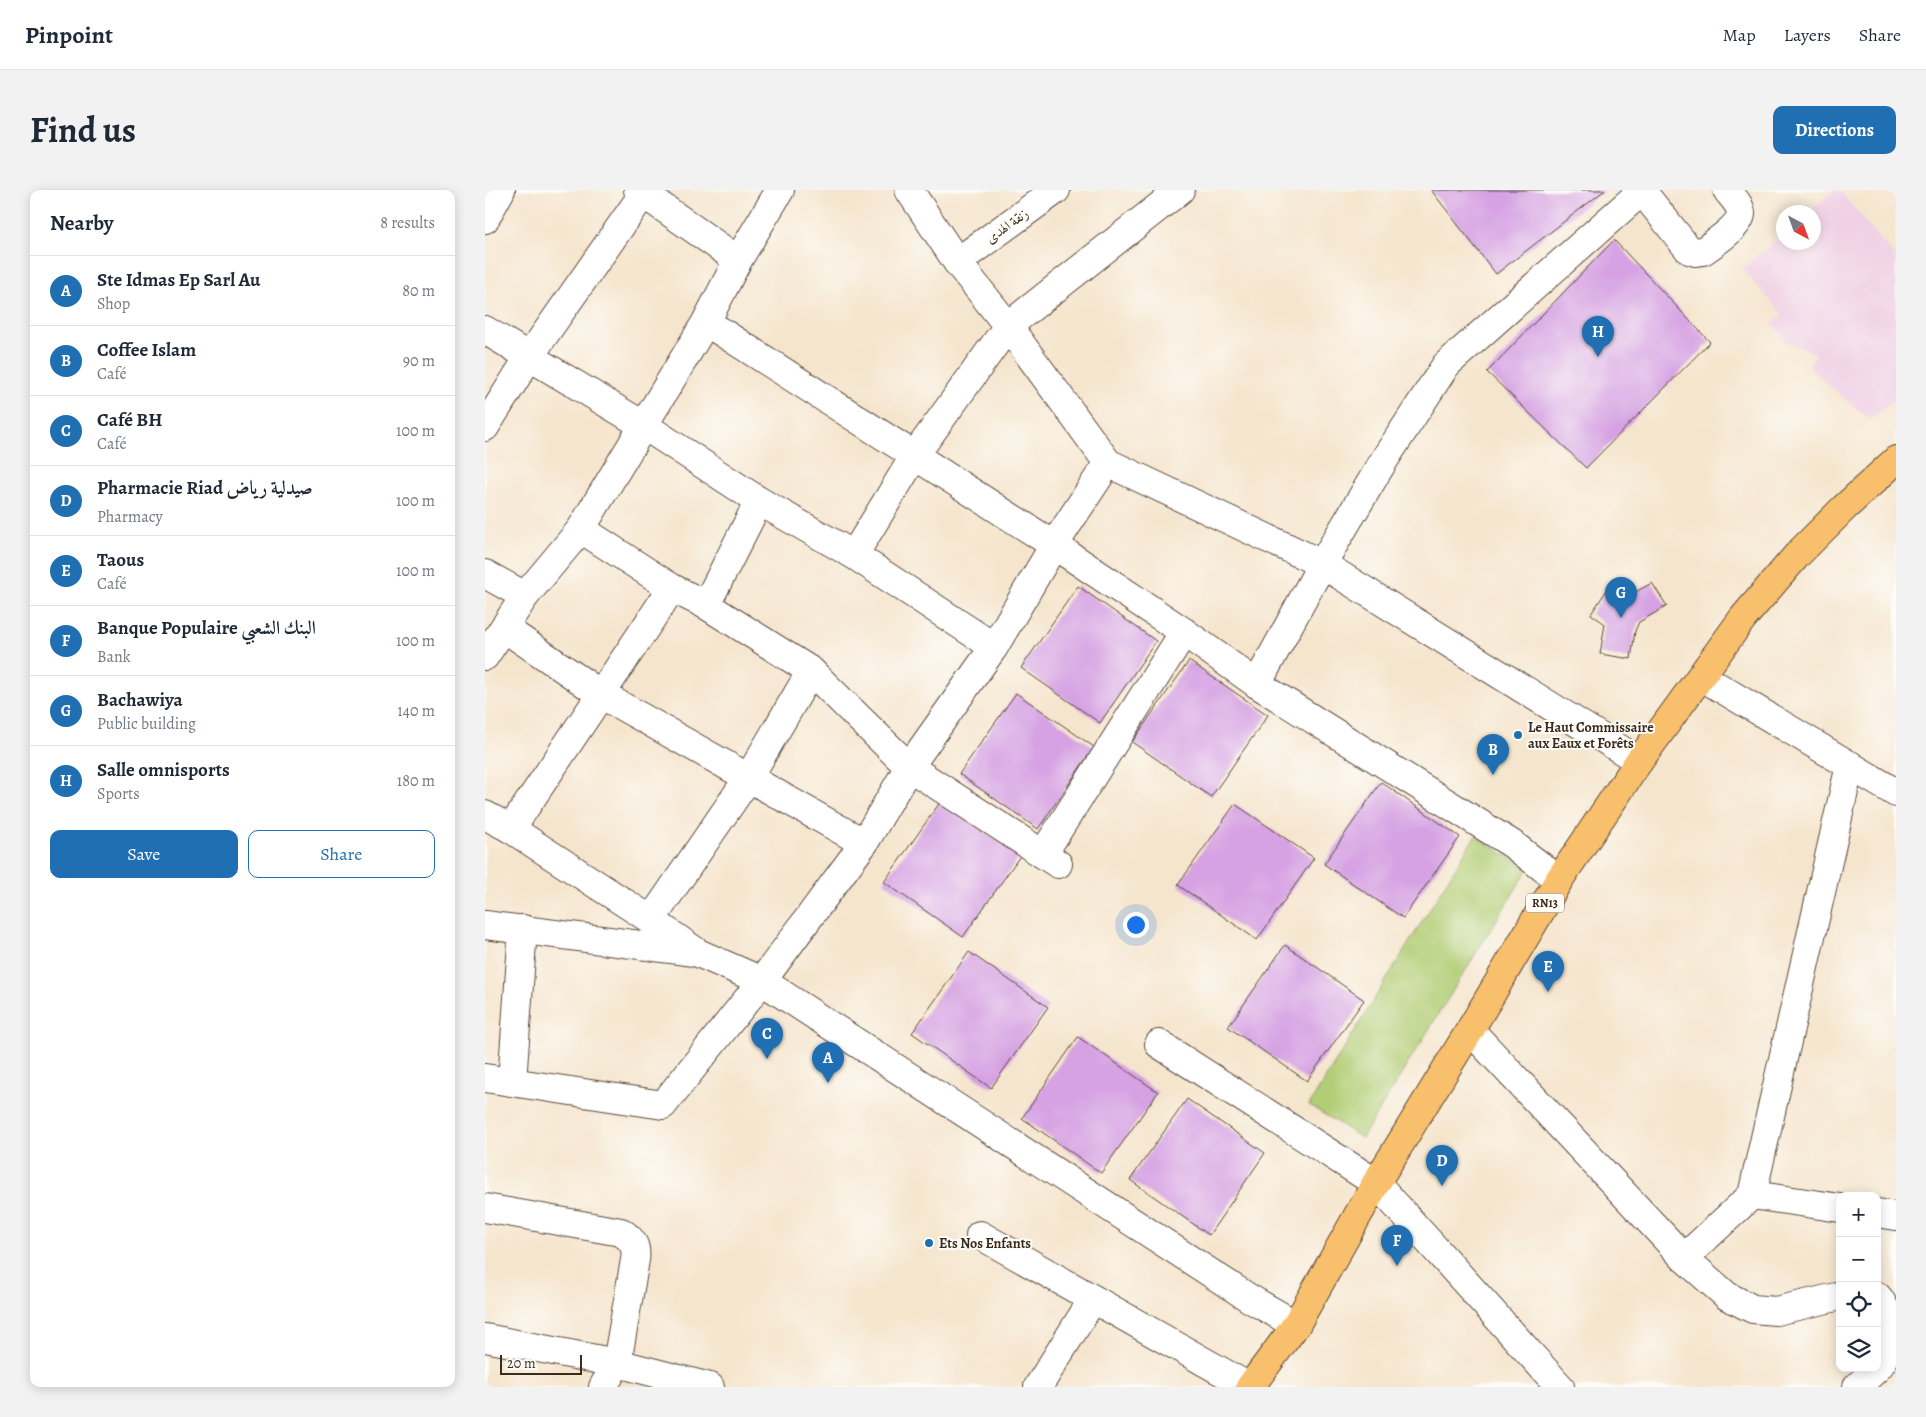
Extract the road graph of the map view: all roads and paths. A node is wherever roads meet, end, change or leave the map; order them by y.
1 (501, 190) edge
2 (780, 190) edge
3 (909, 190) edge
4 (1056, 190) edge
5 (1180, 190) edge
6 (1643, 190) edge
7 (1727, 190) edge
8 (643, 191) edge
9 (485, 218) edge
10 (738, 260) junction
11 (957, 262) junction
12 (706, 322) junction
13 (1008, 326) junction
14 (485, 330) edge
15 (529, 357) junction
16 (643, 425) junction
17 (485, 427) edge
18 (915, 455) junction
19 (1896, 460) edge
20 (1108, 463) junction
21 (759, 501) junction
22 (581, 529) junction
23 (1054, 545) junction
24 (854, 555) junction
25 (1321, 564) junction
26 (485, 574) edge
27 (672, 588) junction
28 (525, 596) junction
29 (707, 604) junction
30 (504, 628) junction
31 (1184, 632) junction
32 (994, 646) junction
33 (485, 656) edge
34 (811, 672) junction
35 (1702, 677) junction
36 (1257, 684) junction
37 (602, 695) junction
38 (1639, 761) junction
39 (1850, 765) junction
40 (909, 767) junction
41 (749, 777) junction
42 (1896, 793) edge
43 (485, 815) edge
44 (511, 829) junction
45 (864, 843) junction
46 (1559, 880) junction
47 (651, 920) junction
48 (485, 925) edge
49 (523, 929) junction
50 (698, 953) junction
51 (762, 981) junction
52 (1470, 1030) junction
53 (1159, 1044) dead end
54 (485, 1078) edge
55 (512, 1082) junction
56 (1376, 1183) junction
57 (1752, 1195) junction
58 (1836, 1207) edge
59 (485, 1208) edge
60 (1881, 1214) edge
61 (1896, 1216) edge
62 (980, 1235) dead end
63 (1684, 1258) junction
64 (1836, 1297) edge
65 (1093, 1299) junction
66 (1881, 1302) edge
67 (1296, 1325) junction
68 (485, 1338) edge
69 (1893, 1342) edge
70 (617, 1363) junction
71 (1881, 1365) edge
72 (1873, 1372) edge
73 (603, 1387) edge
74 (710, 1387) edge
75 (1038, 1387) edge
76 (1249, 1387) edge
77 (1560, 1387) edge
78 (1857, 1387) edge

1 - 9 street
2 - 10 street
3 - 11 street
4 - 11 street, زنقة الهدى
5 - 13 street
6 - 7 street
6 - 25 street
8 - 10 street
8 - 15 street
10 - 12 street
11 - 13 street
12 - 16 street
12 - 18 street
13 - 18 street
13 - 20 street
14 - 15 street
15 - 16 street
15 - 17 street
16 - 21 street
16 - 22 street
18 - 23 street
18 - 24 street
19 - 35 main road, RN13
20 - 23 street
20 - 25 street
21 - 24 street
21 - 29 street
22 - 27 street
22 - 28 street
23 - 31 street
23 - 32 street
24 - 32 street
25 - 36 street
25 - 38 street
26 - 28 street
27 - 29 street
27 - 37 street
28 - 30 street
29 - 34 street
30 - 33 street
30 - 37 street
31 - 36 street
31 - 40 street
32 - 40 street
34 - 40 street
34 - 41 street
35 - 38 main road, RN13
35 - 39 street
36 - 46 street
37 - 41 street
37 - 44 street
38 - 46 main road, RN13
39 - 42 street
39 - 57 street
40 - 45 street
41 - 45 street
41 - 47 street
43 - 44 street
44 - 47 street
45 - 51 street
46 - 52 main road, RN13
47 - 50 street
48 - 49 street
49 - 50 street
49 - 55 street
50 - 51 street
51 - 55 street
51 - 67 street
52 - 56 main road, RN13
52 - 63 street
53 - 56 street
54 - 55 street
56 - 67 main road, RN13
56 - 77 street
57 - 58 street
57 - 63 street
59 - 70 street
60 - 61 street
62 - 65 street
63 - 64 street
65 - 75 street
65 - 76 street
66 - 69 street
67 - 76 main road, RN13
68 - 70 street
69 - 71 street
70 - 73 street
70 - 74 street
72 - 78 street

